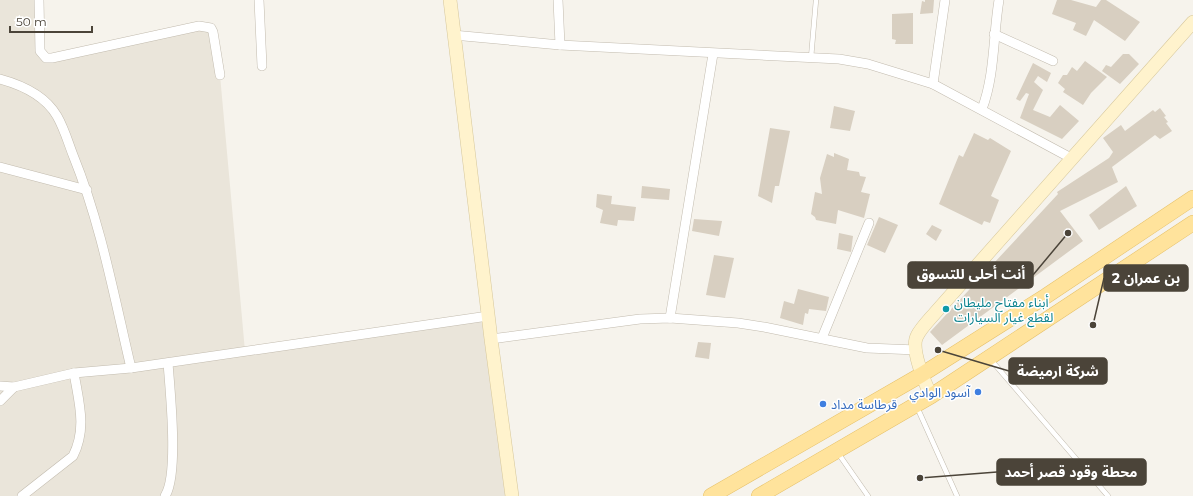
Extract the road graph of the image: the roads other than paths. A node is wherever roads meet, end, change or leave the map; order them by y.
1 (39, 0) edge
2 (259, 0) edge
3 (450, 0) edge
4 (558, 0) edge
5 (816, 0) edge
6 (945, 0) edge
7 (999, 0) edge
8 (1193, 22) edge
9 (994, 34) junction
10 (453, 35) junction
11 (560, 45) junction
12 (713, 54) junction
13 (811, 58) junction
14 (1053, 61) dead end
15 (262, 66) dead end
16 (220, 75) dead end
17 (0, 80) edge
18 (933, 84) junction
19 (982, 109) junction
20 (1071, 158) junction
21 (0, 167) edge
22 (87, 190) junction
23 (1193, 198) edge
24 (869, 223) dead end
25 (1193, 223) edge
26 (488, 316) junction
27 (670, 318) junction
28 (822, 338) junction
29 (491, 339) junction
30 (917, 350) junction
31 (990, 358) junction
32 (168, 362) junction
33 (131, 368) junction
34 (74, 373) junction
35 (922, 375) junction
36 (0, 386) edge
37 (14, 387) junction
38 (931, 396) junction
39 (0, 401) edge
40 (916, 405) junction
41 (837, 451) junction
42 (22, 496) edge
43 (166, 496) edge
44 (512, 496) edge
45 (711, 496) edge
46 (759, 496) edge
47 (868, 496) edge
48 (957, 496) edge
49 (1108, 496) edge

1 - 16 street
2 - 15 street
3 - 10 street
4 - 11 street
5 - 13 lane
6 - 18 street
7 - 9 street
8 - 20 street
9 - 14 street
9 - 19 street
10 - 11 street
10 - 26 street
11 - 12 street
12 - 13 street
12 - 27 street
13 - 18 street
17 - 22 street
18 - 19 street
19 - 20 street
20 - 30 street
21 - 22 street
22 - 33 street
23 - 35 main road
24 - 28 street
25 - 31 main road
26 - 29 street
26 - 32 street
27 - 28 street
27 - 29 street
28 - 30 street
29 - 44 street
30 - 35 street
31 - 38 main road
31 - 49 lane
32 - 33 street
32 - 43 street
33 - 34 street
34 - 37 street
34 - 42 street
35 - 38 street
35 - 45 main road
36 - 37 street
37 - 39 street
38 - 40 main road
40 - 41 main road
40 - 48 lane
41 - 46 main road
41 - 47 lane

